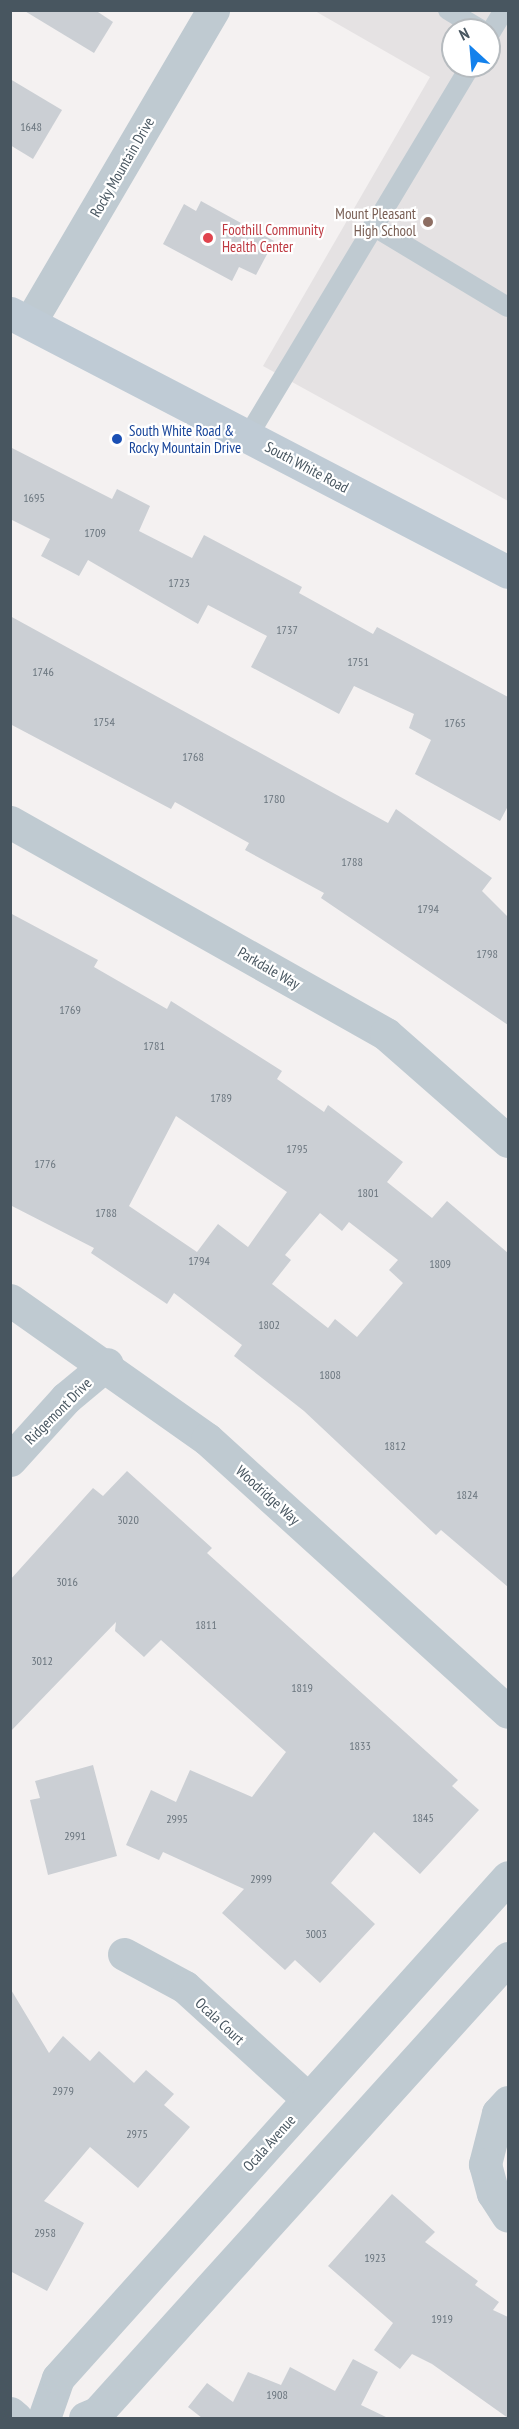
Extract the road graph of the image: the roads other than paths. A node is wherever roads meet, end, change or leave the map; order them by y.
1 (213, 10) edge
2 (448, 10) edge
3 (461, 18) edge
4 (463, 78) edge
5 (373, 226) junction
6 (508, 307) edge
7 (20, 318) edge
8 (248, 436) junction
9 (508, 572) edge
10 (10, 822) edge
11 (508, 1141) edge
12 (10, 1300) edge
13 (107, 1364) junction
14 (10, 1460) edge
15 (508, 1712) edge
16 (508, 1877) edge
17 (124, 1954) dead end
18 (508, 1958) edge
19 (308, 2099) junction
20 (508, 2102) edge
21 (508, 2216) edge
22 (10, 2413) edge
23 (16, 2418) edge
24 (44, 2418) edge
25 (85, 2418) edge

1 - 7 street, Rocky Mountain Drive
2 - 3 lane
4 - 5 lane
5 - 6 lane
5 - 8 lane
7 - 8 main road, South White Road
8 - 9 main road, South White Road
10 - 11 street, Parkdale Way
12 - 13 street, Woodridge Way
13 - 14 street, Ridgemont Drive
13 - 15 street, Woodridge Way
16 - 19 street, Ocala Avenue
17 - 19 street, Ocala Court
18 - 25 street
19 - 24 street, Ocala Avenue
20 - 21 street
22 - 23 street

